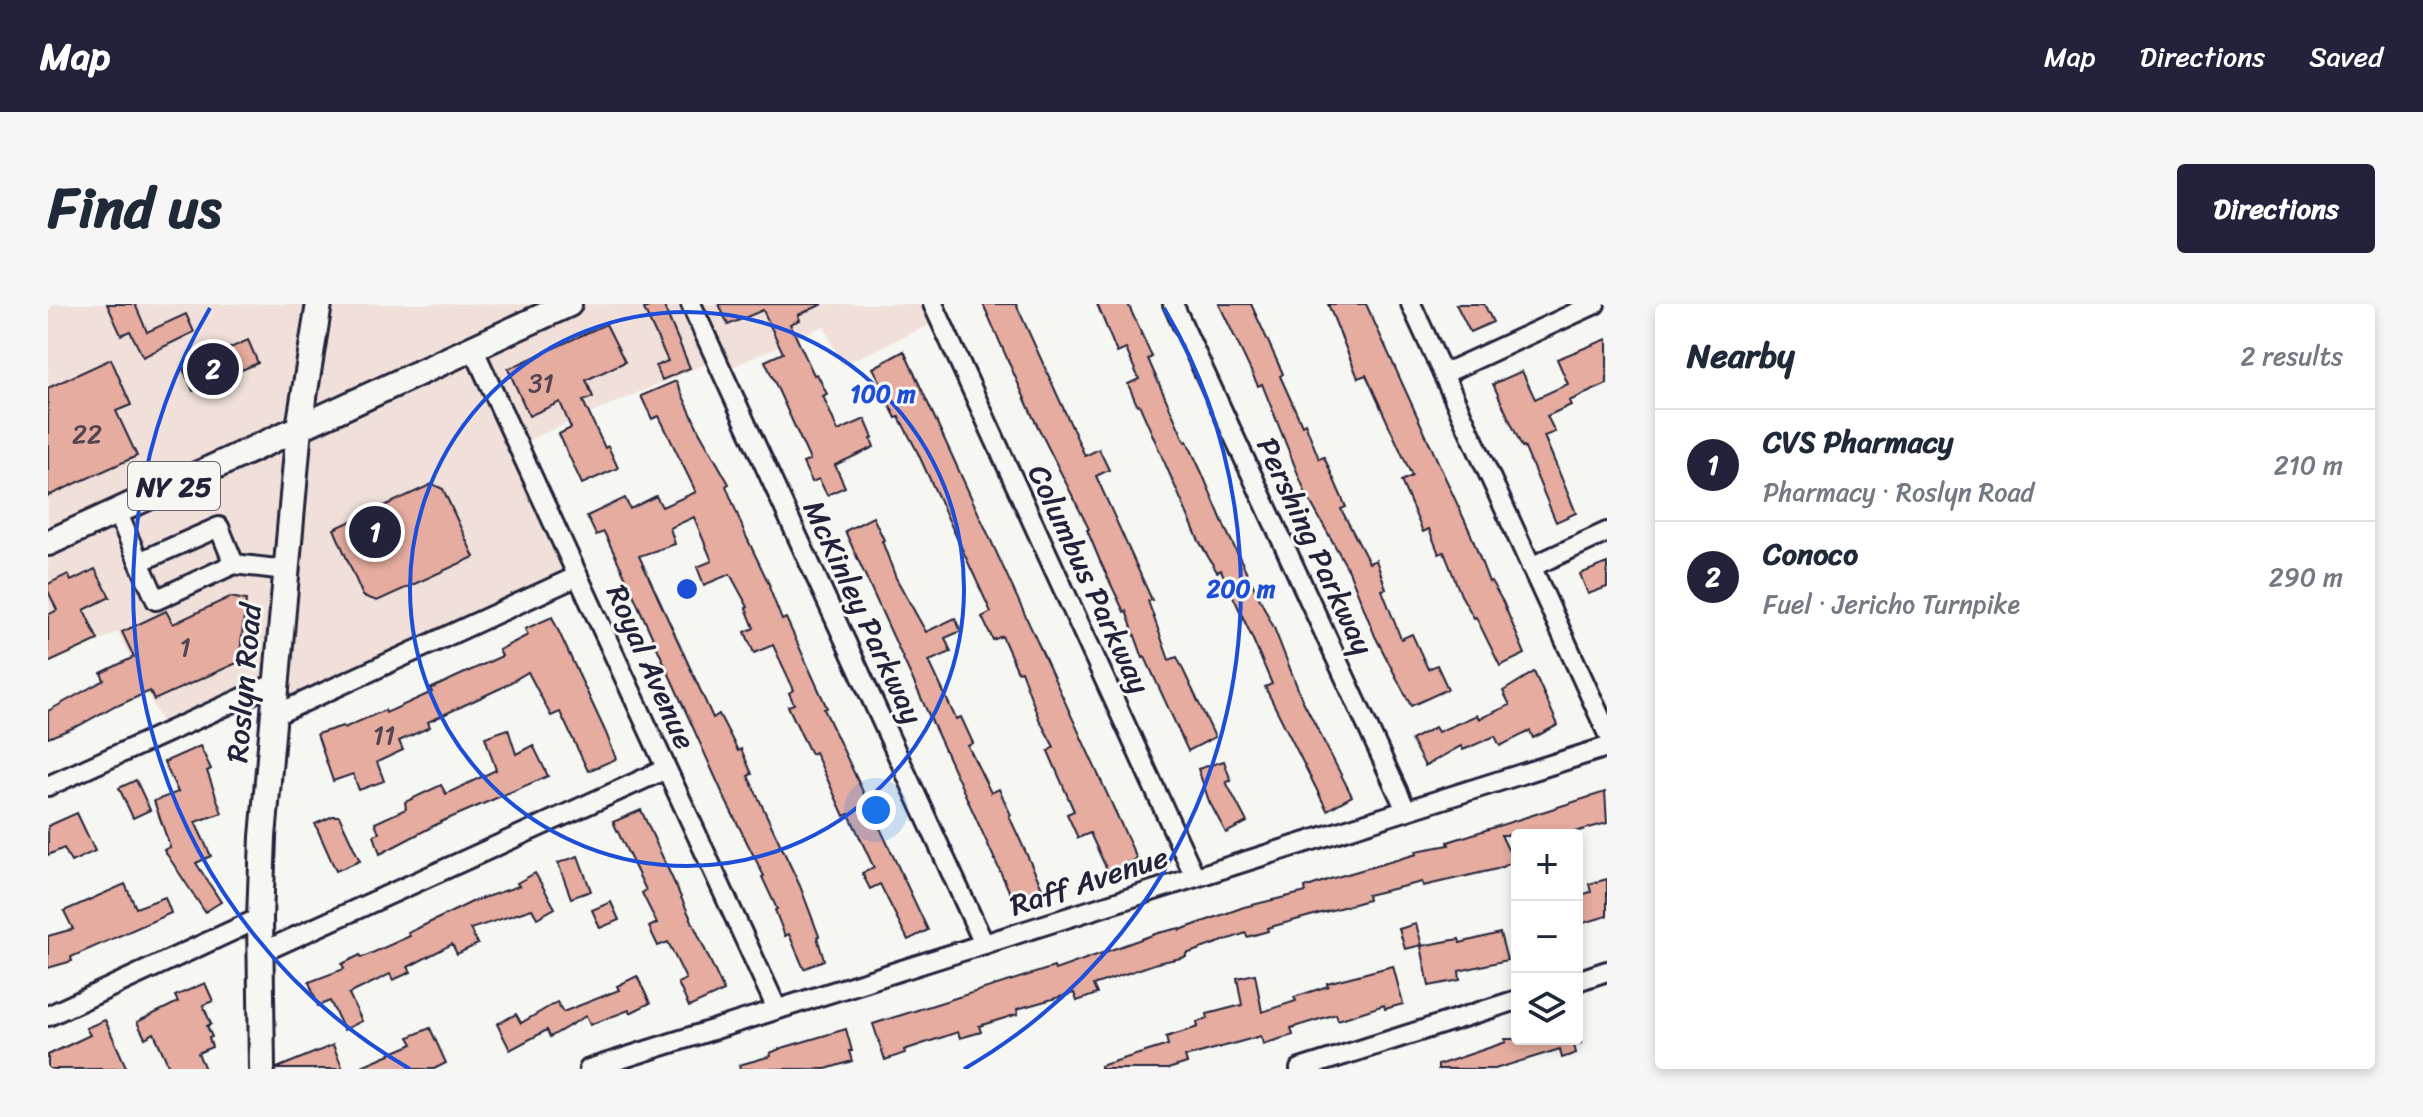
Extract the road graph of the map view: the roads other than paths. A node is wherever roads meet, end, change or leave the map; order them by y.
1 (319, 304) edge
2 (569, 304) edge
3 (691, 304) edge
4 (933, 304) edge
5 (1173, 304) edge
6 (1411, 304) edge
7 (1595, 304) edge
8 (473, 348) junction
9 (1443, 374) junction
10 (299, 428) junction
11 (117, 512) junction
12 (1607, 532) edge
13 (48, 543) edge
14 (139, 562) junction
15 (234, 564) junction
16 (1531, 567) junction
17 (286, 570) junction
18 (578, 576) junction
19 (276, 683) junction
20 (273, 716) junction
21 (1607, 732) edge
22 (1607, 747) edge
23 (666, 769) junction
24 (48, 786) edge
25 (1406, 810) junction
26 (1195, 877) junction
27 (260, 918) junction
28 (984, 944) junction
29 (260, 953) junction
30 (1607, 971) edge
31 (1583, 979) edge
32 (1511, 1002) edge
33 (777, 1009) junction
34 (48, 1016) edge
35 (262, 1069) edge
36 (589, 1069) edge
37 (1300, 1069) edge

1 - 10 main road, Roslyn Road
2 - 8 main road, NY 25
3 - 28 street, McKinley Parkway
4 - 26 street, Columbus Parkway
5 - 25 street, Pershing Parkway
6 - 9 street
7 - 9 street
8 - 10 main road, NY 25
8 - 18 street, Royal Avenue
9 - 16 street
10 - 11 main road, NY 25
10 - 17 main road, Roslyn Road
11 - 13 main road, NY 25
11 - 14 street
12 - 16 street
14 - 15 street
14 - 15 street
15 - 17 street
16 - 21 street
17 - 19 main road, Roslyn Road
18 - 20 street
18 - 23 street, Royal Avenue
19 - 20 main road, Roslyn Road
19 - 24 street
20 - 27 main road, Roslyn Road
22 - 25 street, Raff Avenue
23 - 29 street
23 - 33 street, Royal Avenue
25 - 26 street, Raff Avenue
26 - 28 street, Raff Avenue
27 - 29 main road, Roslyn Road
27 - 34 street
28 - 33 street, Raff Avenue
29 - 35 main road, Roslyn Road
30 - 31 street
32 - 37 street
33 - 36 street, Raff Avenue

